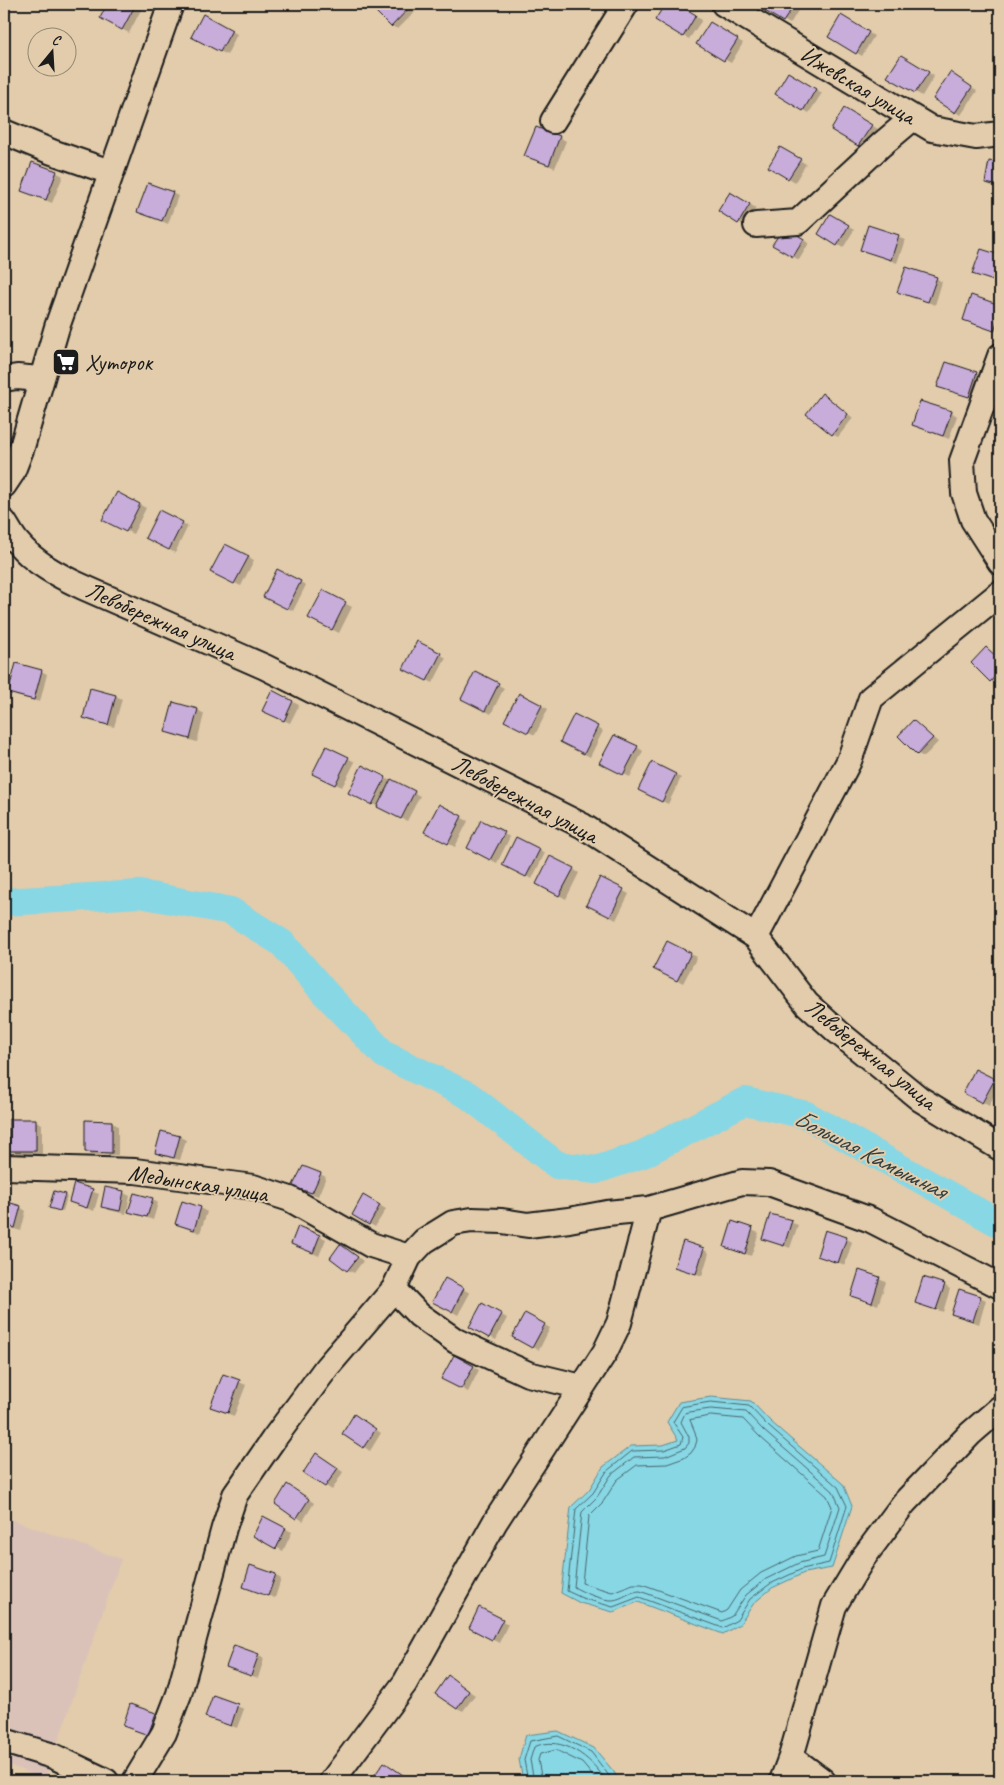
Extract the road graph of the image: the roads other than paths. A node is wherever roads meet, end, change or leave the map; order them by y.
1 (169, 4) edge
2 (626, 4) edge
3 (724, 4) edge
4 (913, 118) junction
5 (553, 121) dead end
6 (4, 132) edge
7 (1000, 134) edge
8 (110, 172) junction
9 (756, 225) dead end
10 (1000, 356) edge
11 (4, 379) edge
12 (40, 380) junction
13 (4, 485) edge
14 (4, 522) edge
15 (1000, 562) edge
16 (1000, 594) edge
17 (756, 937) junction
18 (1000, 1148) edge
19 (4, 1167) edge
20 (649, 1209) junction
21 (409, 1257) junction
22 (1000, 1286) edge
23 (394, 1289) junction
24 (582, 1388) junction
25 (1000, 1408) edge
26 (4, 1741) edge
27 (791, 1757) junction
28 (106, 1781) edge
29 (135, 1781) edge
30 (332, 1781) edge
31 (782, 1781) edge
32 (823, 1781) edge

1 - 8 street
2 - 5 street
3 - 4 street, Ижевская улица
4 - 7 street, Ижевская улица
4 - 9 street
6 - 8 street
8 - 12 street
10 - 15 street
11 - 12 street
12 - 13 street
14 - 17 street, Левобережная улица
16 - 17 street
17 - 18 street, Левобережная улица
19 - 21 street, Медынская улица
20 - 21 street
20 - 22 street
20 - 24 street
21 - 23 street
23 - 24 street
23 - 29 street
24 - 30 street
25 - 27 street
26 - 28 street
27 - 31 street
27 - 32 street

